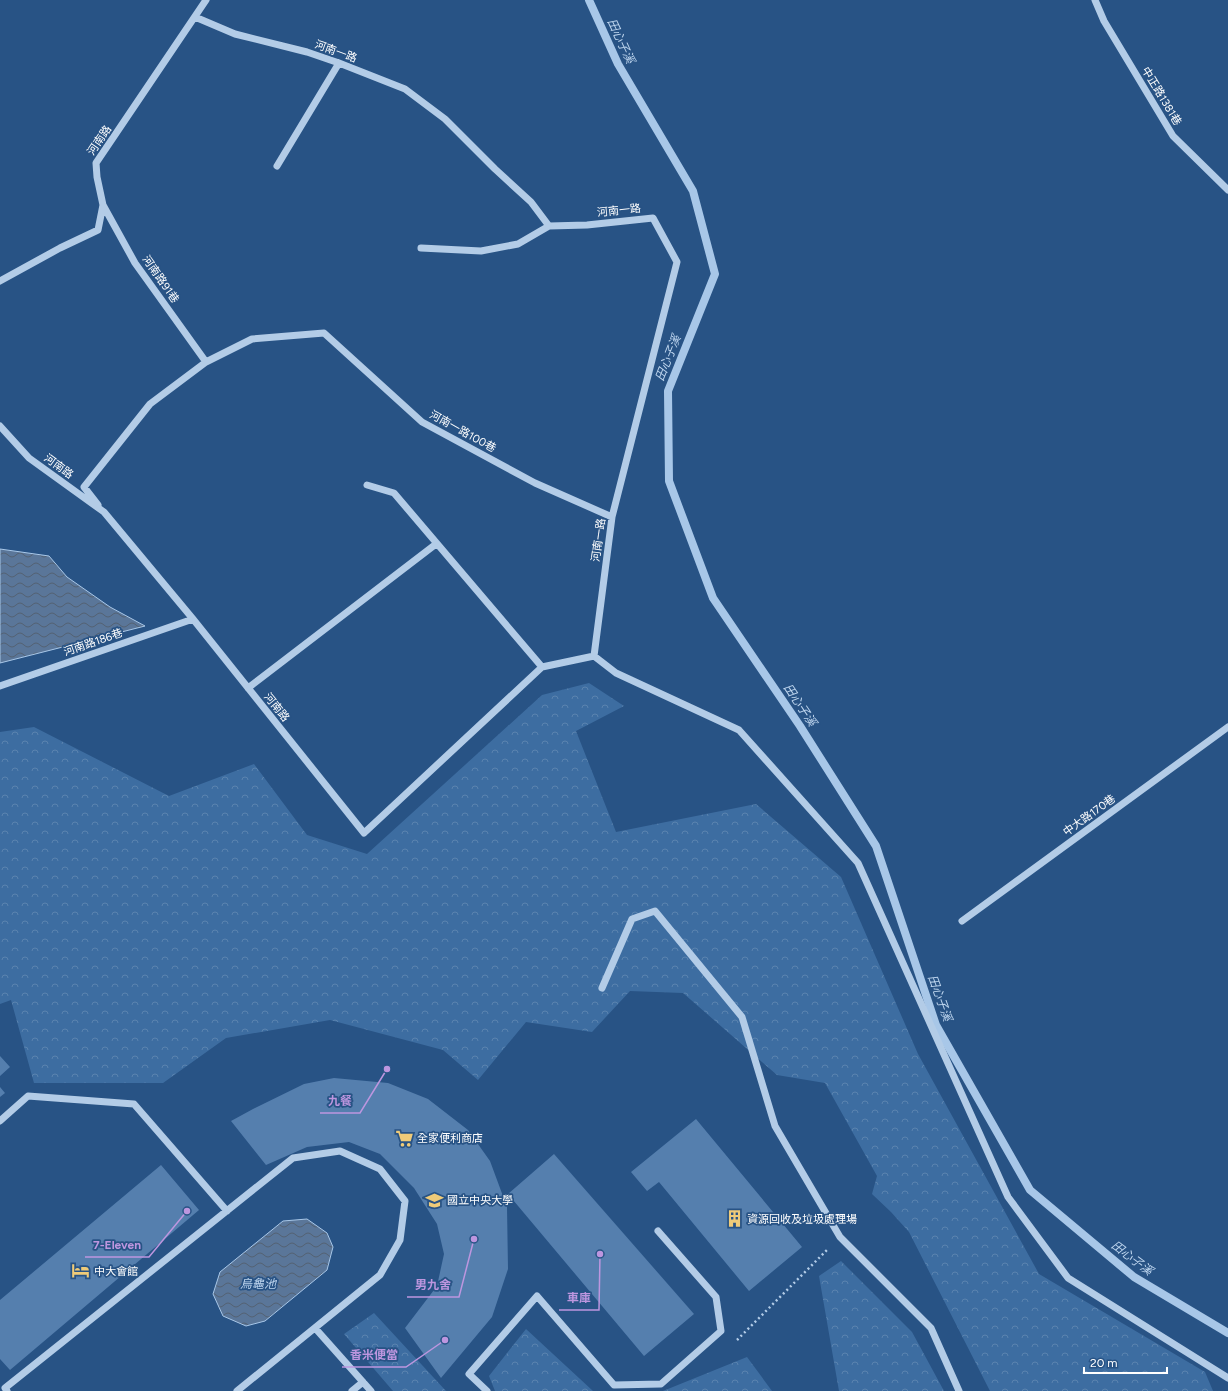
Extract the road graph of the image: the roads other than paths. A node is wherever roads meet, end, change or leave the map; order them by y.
1 (206, 0) edge
2 (1095, 0) edge
3 (195, 17) junction
4 (339, 63) junction
5 (277, 166) dead end
6 (1228, 190) edge
7 (104, 205) junction
8 (549, 226) junction
9 (421, 248) dead end
10 (0, 281) edge
11 (206, 362) junction
12 (0, 426) edge
13 (367, 485) dead end
14 (104, 512) junction
15 (612, 517) junction
16 (436, 544) junction
17 (193, 619) junction
18 (594, 656) junction
19 (542, 667) junction
20 (0, 686) edge
21 (248, 688) junction
22 (1228, 727) edge
23 (962, 921) dead end
24 (602, 988) dead end
25 (0, 1121) edge
26 (227, 1211) junction
27 (658, 1231) dead end
28 (315, 1328) junction
29 (1228, 1378) edge
30 (363, 1382) junction
31 (4, 1387) edge
32 (237, 1391) edge
33 (352, 1391) edge
34 (371, 1391) edge
35 (487, 1391) edge
36 (958, 1391) edge

1 - 3 street, 河南路
2 - 6 street, 中正路1381巷
3 - 4 street, 河南一路
3 - 7 street, 河南路
4 - 5 street
4 - 8 street, 河南一路
7 - 10 street, 河南路
7 - 11 street, 河南路91巷
8 - 9 street
8 - 15 street, 河南一路
11 - 14 street
11 - 15 street, 河南一路100巷
12 - 14 street, 河南路
13 - 16 street
14 - 17 street, 河南路
15 - 18 street, 河南一路
16 - 19 street
16 - 21 street
17 - 20 street, 河南路186巷
17 - 21 street, 河南路
18 - 19 street
18 - 29 street
19 - 21 street, 河南路
22 - 23 street, 中大路170巷
24 - 36 street
25 - 26 street
26 - 28 street
26 - 31 street
27 - 35 street
28 - 30 street
28 - 32 street
30 - 33 street
30 - 34 street

